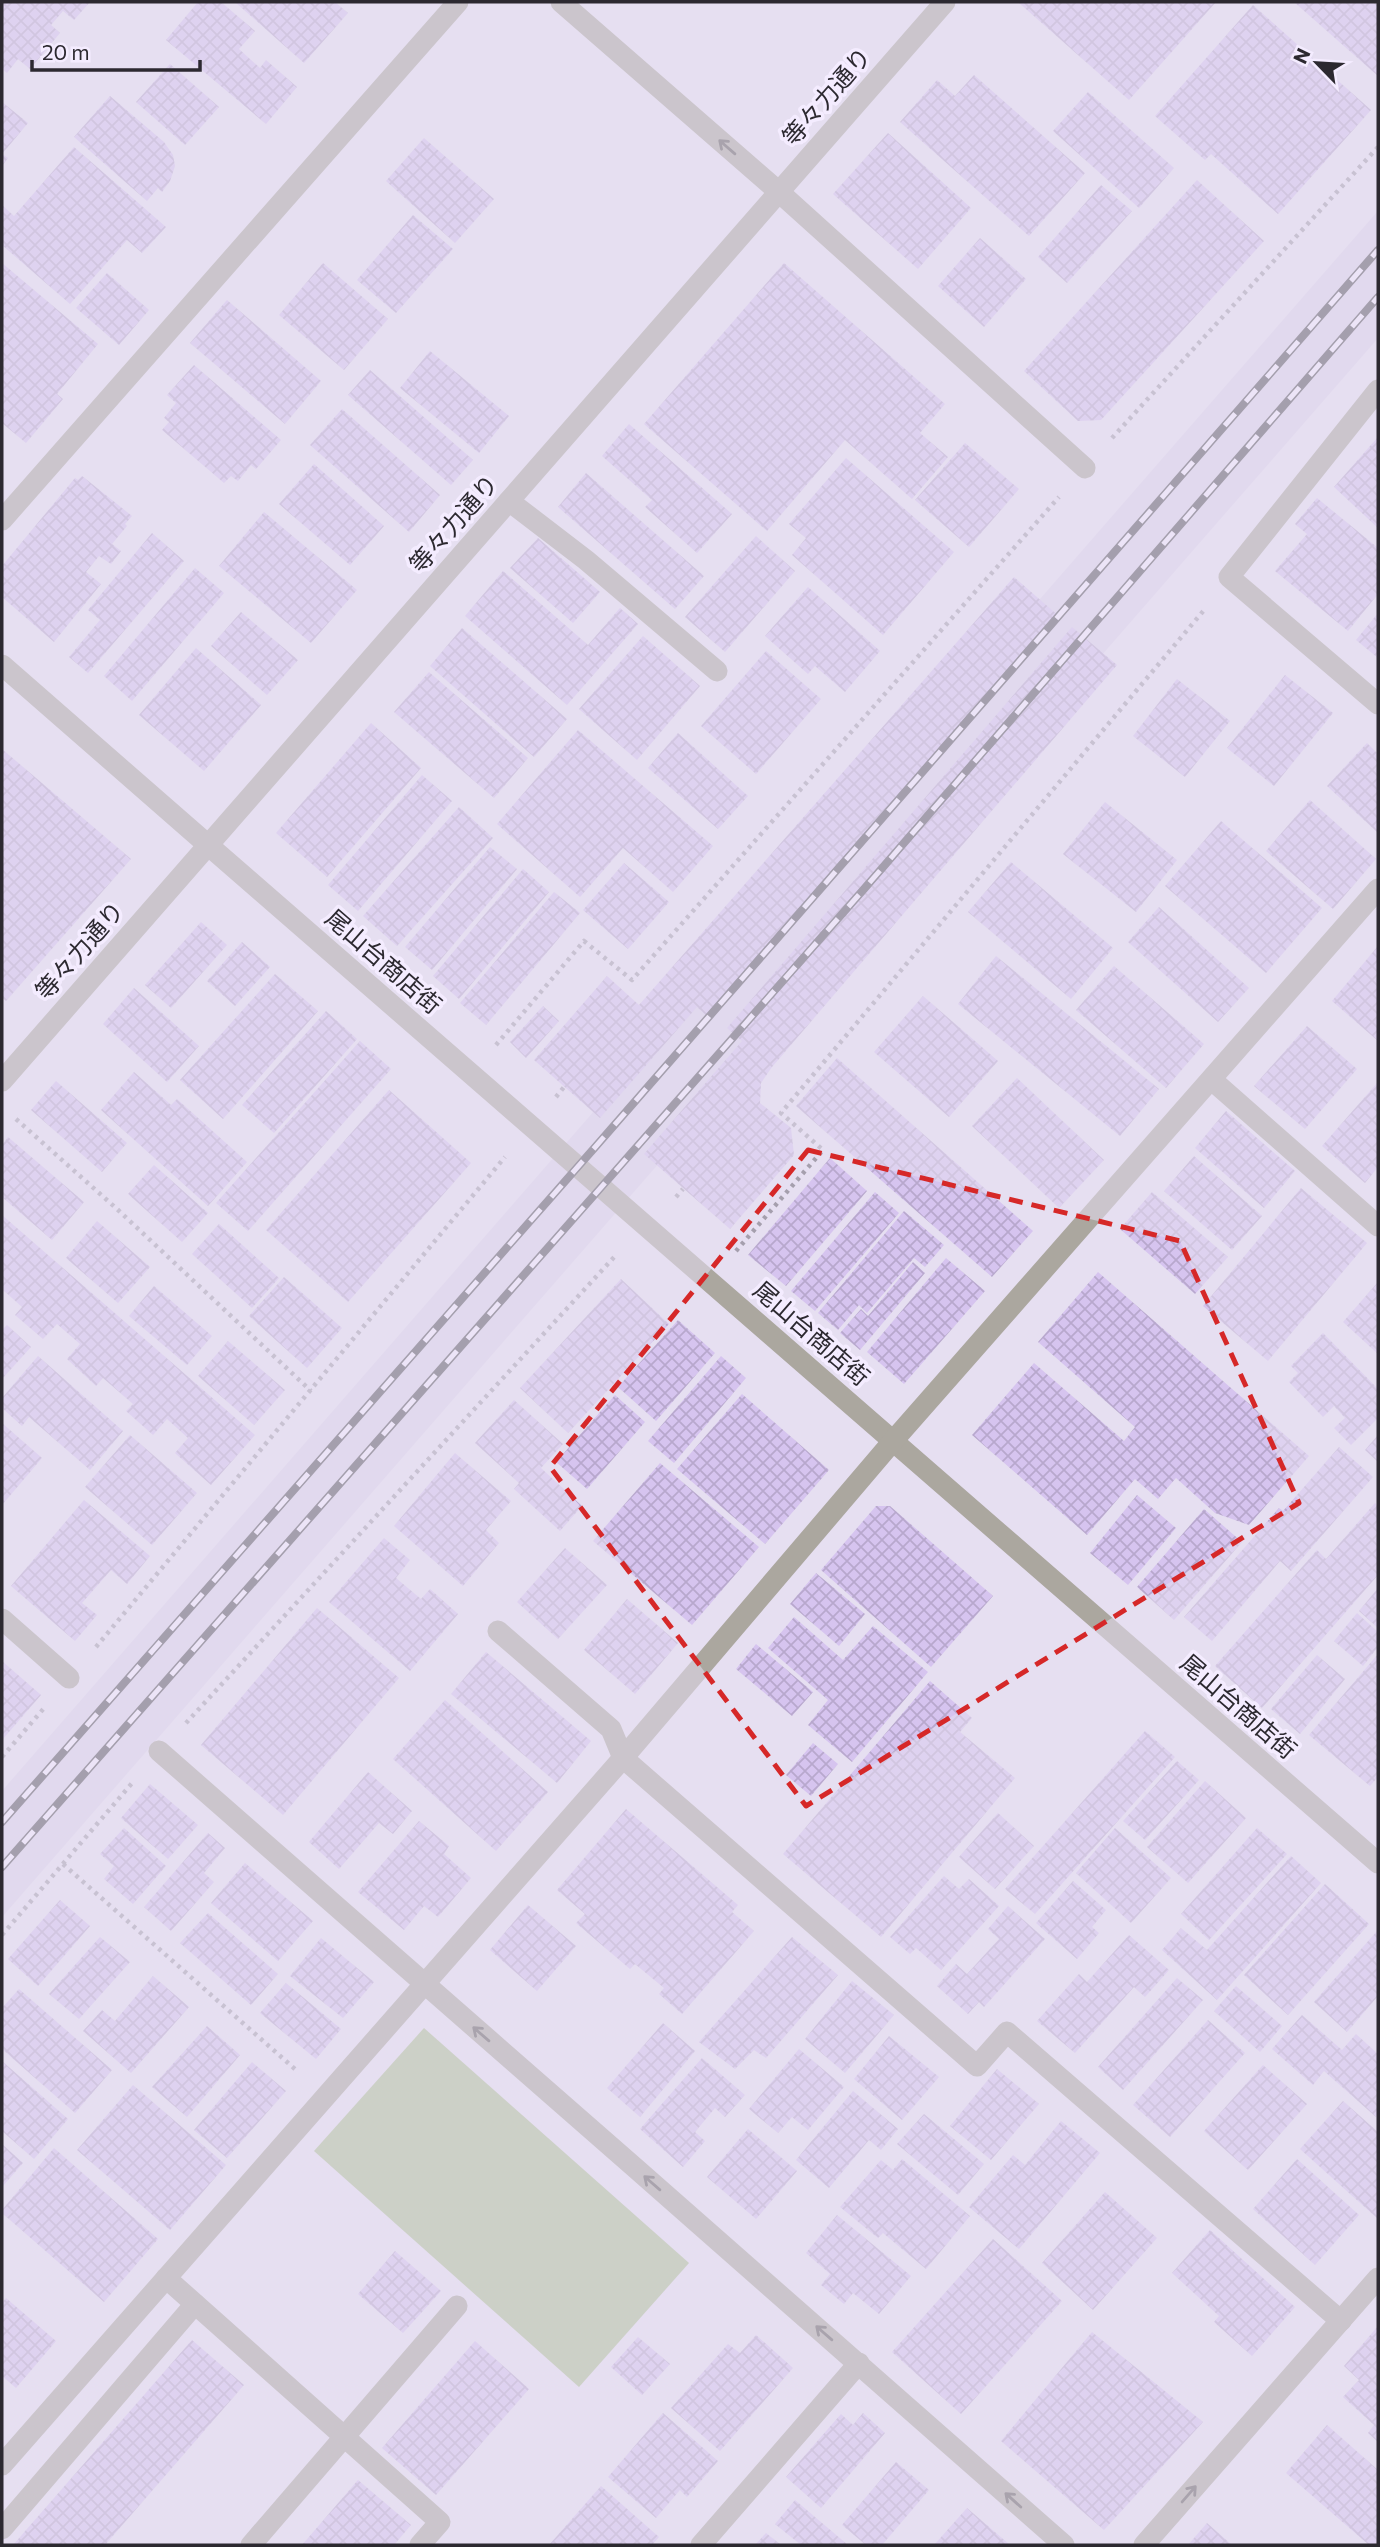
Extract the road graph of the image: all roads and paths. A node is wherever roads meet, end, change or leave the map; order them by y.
1 (458, 2) edge
2 (561, 2) edge
3 (945, 2) edge
4 (1378, 147) edge
5 (779, 192) junction
6 (1378, 390) edge
7 (1085, 468) junction
8 (509, 501) junction
9 (2, 520) edge
10 (1229, 577) junction
11 (2, 665) edge
12 (717, 671) dead end
13 (1378, 704) edge
14 (208, 845) junction
15 (1378, 889) edge
16 (491, 1050) dead end
17 (1212, 1080) junction
18 (2, 1081) edge
19 (10, 1114) dead end
20 (507, 1155) dead end
21 (1378, 1226) edge
22 (617, 1254) dead end
23 (729, 1258) dead end
24 (311, 1391) junction
25 (893, 1441) junction
26 (2, 1619) edge
27 (498, 1631) dead end
28 (69, 1678) junction
29 (159, 1751) junction
30 (2, 1757) edge
31 (624, 1758) junction
32 (1378, 1863) edge
33 (63, 1864) junction
34 (2, 1935) edge
35 (423, 1985) junction
36 (325, 2096) junction
37 (166, 2278) junction
38 (1378, 2278) edge
39 (195, 2304) junction
40 (457, 2306) dead end
41 (1341, 2321) junction
42 (859, 2363) junction
43 (345, 2437) junction
44 (2, 2465) edge
45 (2, 2529) edge
46 (251, 2545) edge
47 (420, 2545) edge
48 (701, 2545) edge
49 (1064, 2545) edge
50 (1144, 2545) edge

1 - 9 street
5 -> 2 street
3 - 5 street, 等々力通り
4 - 7 path
5 - 7 street
5 - 8 street, 等々力通り
6 - 10 street
7 - 16 path
8 - 12 street
8 - 14 street, 等々力通り
10 - 13 street
10 - 23 path
11 - 14 street, 尾山台商店街
14 - 18 street, 等々力通り
14 - 25 street, 尾山台商店街
15 - 17 street
17 - 21 street
17 - 25 street
19 - 24 path
20 - 24 path
22 - 29 path
24 - 28 path
25 - 31 street
25 - 32 street, 尾山台商店街
26 - 28 street
27 - 31 street
28 - 30 path
29 - 33 path
29 - 35 street
31 - 35 street
31 - 41 street
33 - 34 path
33 - 36 path
35 - 36 street
42 -> 35 street
36 - 37 street
37 - 39 street
37 - 44 street
38 - 41 street
39 - 43 street
39 - 45 street
40 - 43 street
50 -> 41 street
42 - 48 street
49 -> 42 street
43 - 46 street
43 - 47 street

